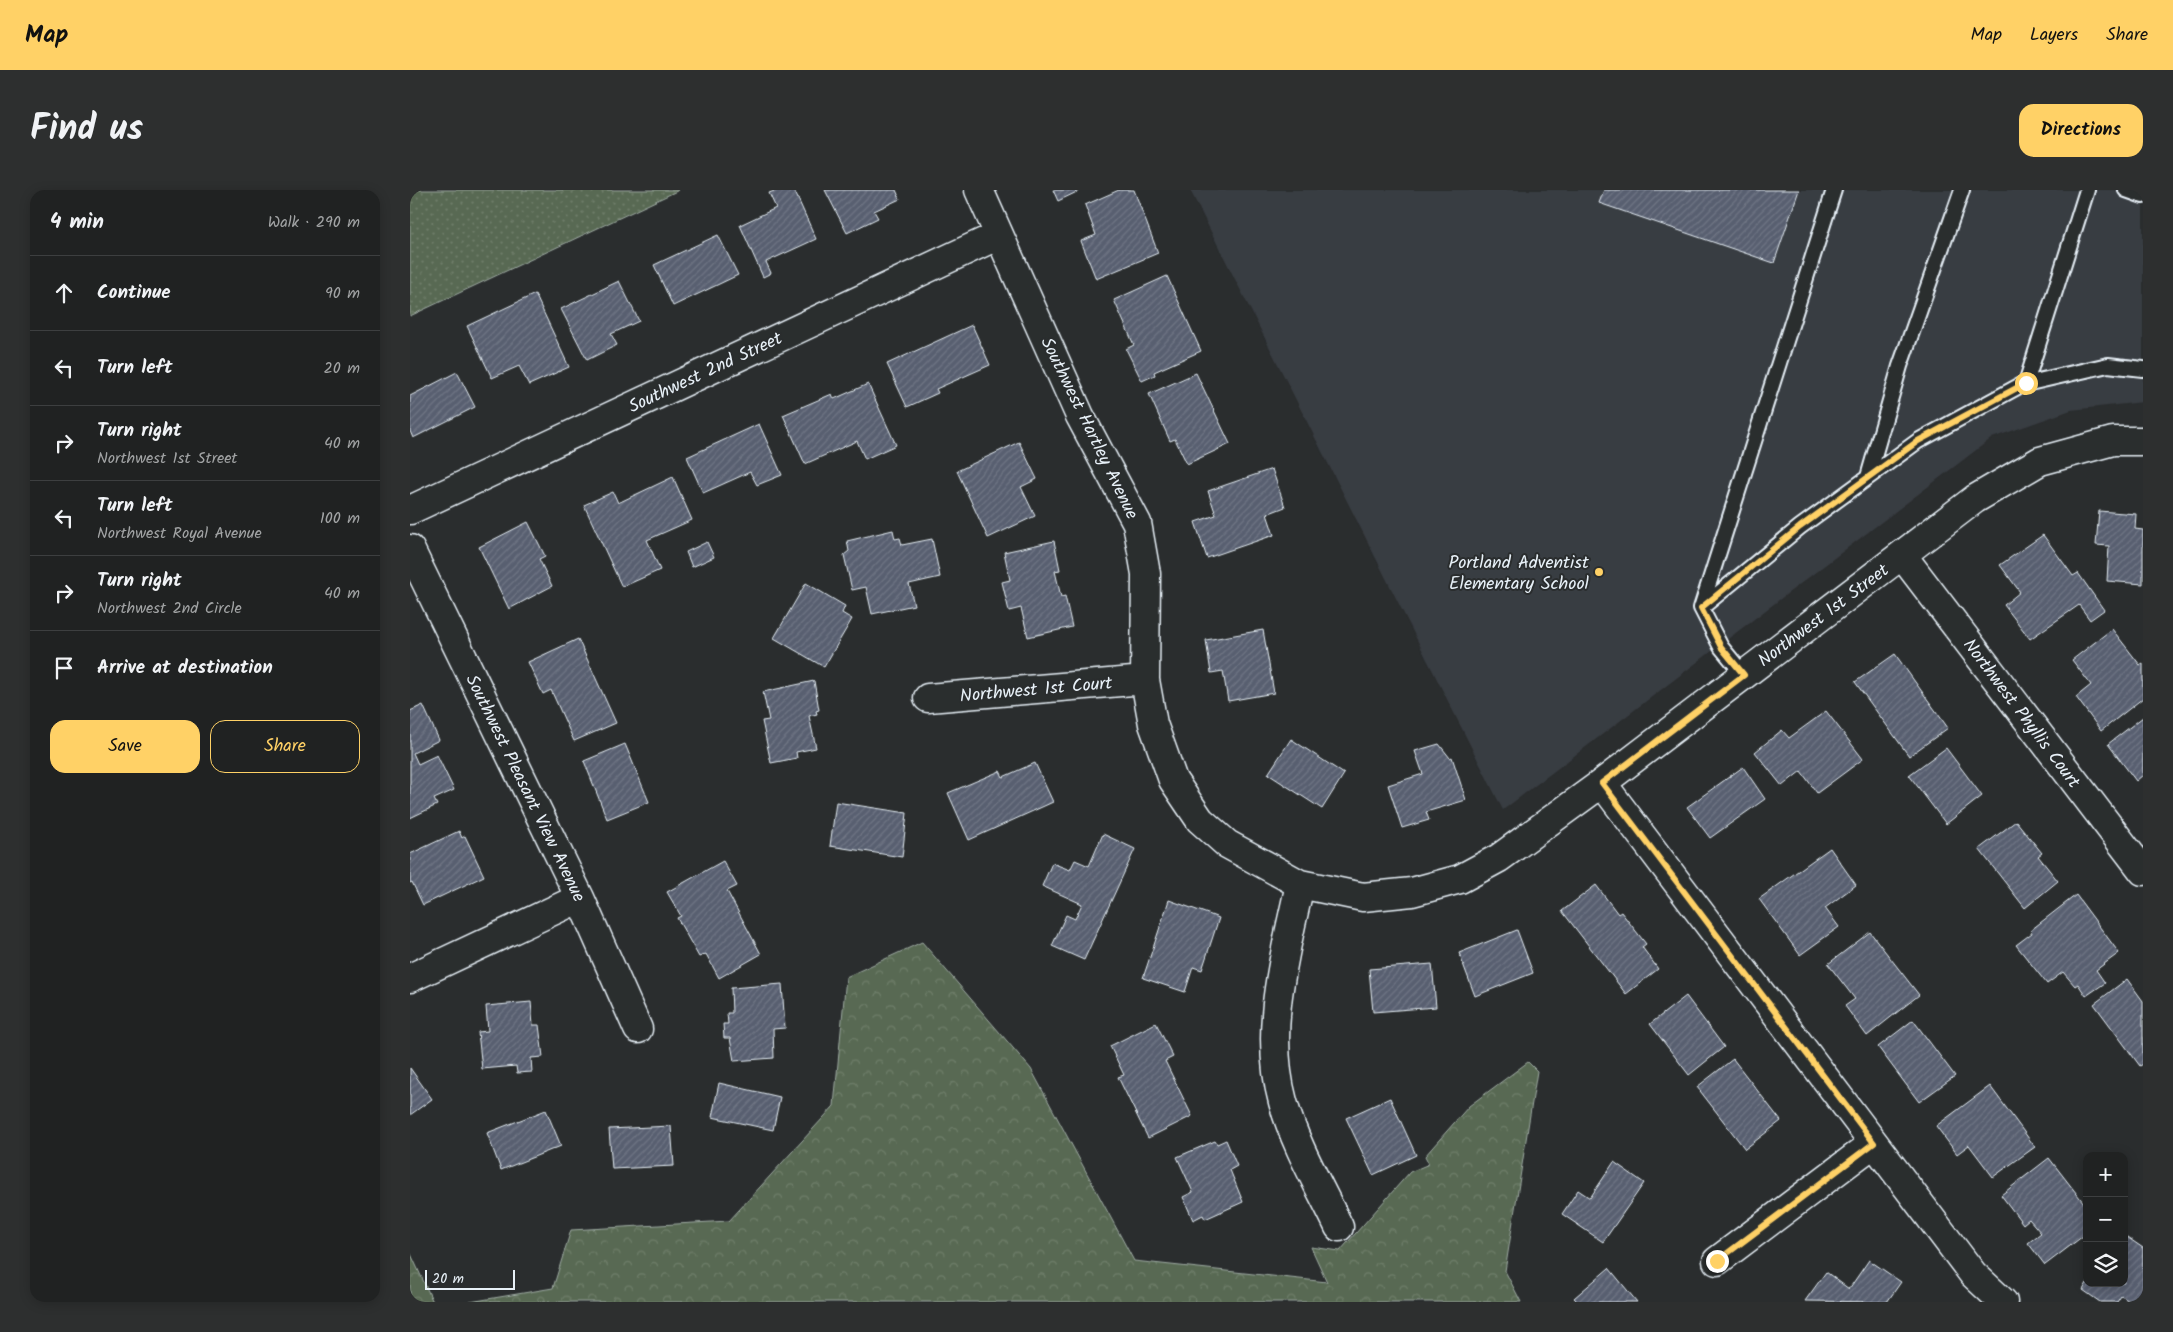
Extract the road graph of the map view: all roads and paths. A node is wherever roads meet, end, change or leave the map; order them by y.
1 (979, 190) edge
2 (1834, 190) edge
3 (1962, 190) edge
4 (2087, 190) edge
5 (2126, 190) edge
6 (2143, 196) edge
7 (999, 234) junction
8 (2143, 369) edge
9 (2026, 383) junction
10 (2143, 441) edge
11 (1868, 477) junction
12 (410, 510) edge
13 (410, 549) edge
14 (1902, 555) junction
15 (1701, 608) junction
16 (1744, 675) junction
17 (1145, 680) junction
18 (928, 698) dead end
19 (1602, 783) junction
20 (2143, 871) edge
21 (1300, 884) junction
22 (580, 898) junction
23 (410, 978) edge
24 (638, 1029) dead end
25 (1874, 1143) junction
26 (1339, 1227) dead end
27 (1717, 1261) dead end
28 (2003, 1302) edge

1 - 7 street, Southwest Hartley Avenue
2 - 15 lane
3 - 11 lane
4 - 9 lane
5 - 6 lane
7 - 12 street, Southwest 2nd Street
7 - 17 street, Southwest Hartley Avenue
8 - 9 lane
9 - 11 lane
10 - 14 street, Northwest 1st Street
11 - 15 lane
13 - 22 street, Southwest Pleasant View Avenue
14 - 16 street, Northwest 1st Street
14 - 20 street, Northwest Phyllis Court
15 - 16 lane
16 - 19 street, Northwest 1st Street
17 - 18 street, Northwest 1st Court
17 - 21 street, Southwest Hartley Avenue
19 - 21 street, Northwest 1st Street
19 - 25 street
21 - 26 street
22 - 23 street
22 - 24 street, Southwest Pleasant View Avenue
25 - 27 street
25 - 28 street

